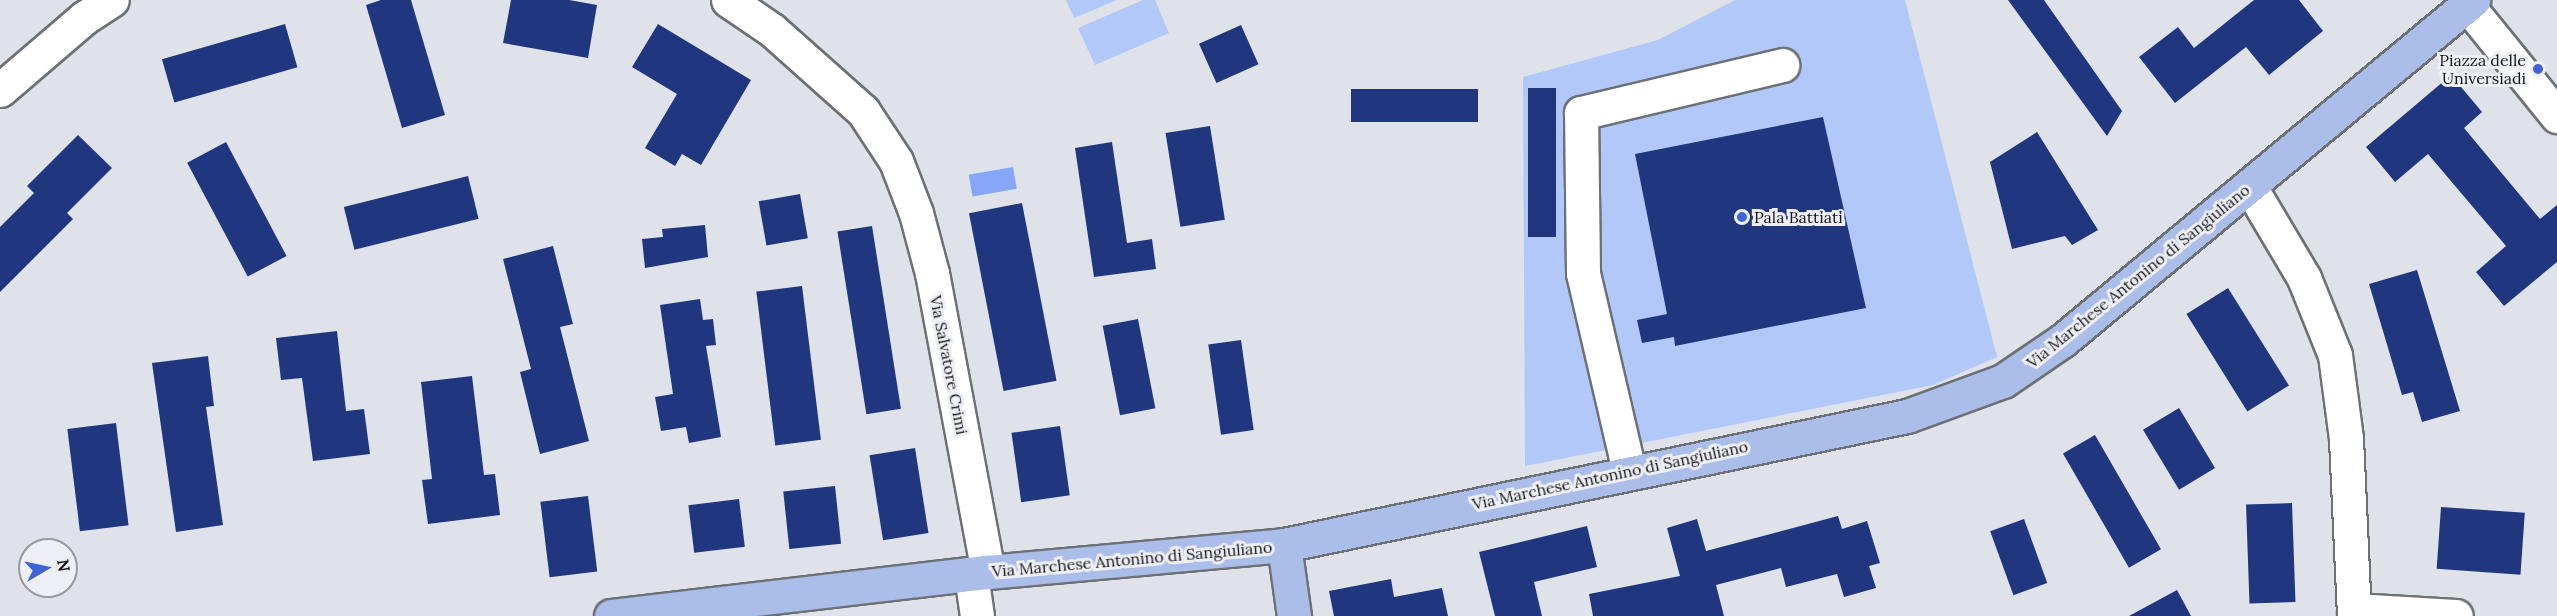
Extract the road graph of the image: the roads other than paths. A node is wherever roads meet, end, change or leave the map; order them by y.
1 (112, 0) edge
2 (728, 0) edge
3 (2470, 3) edge
4 (1782, 65) dead end
5 (0, 90) edge
6 (2557, 116) edge
7 (2250, 187) junction
8 (1629, 471) junction
9 (1284, 545) junction
10 (980, 573) junction
11 (2354, 613) edge
12 (611, 616) edge
13 (977, 616) edge
14 (1294, 616) edge
15 (2456, 616) edge

1 - 5 street
2 - 10 street, Via Salvatore Crimi
3 - 6 street
3 - 7 main road, Via Marchese Antonino di Sangiuliano
4 - 8 street
7 - 8 main road, Via Marchese Antonino di Sangiuliano
7 - 11 street
8 - 9 main road, Via Marchese Antonino di Sangiuliano
9 - 10 main road, Via Marchese Antonino di Sangiuliano
9 - 14 main road
10 - 12 main road, Via Marchese Antonino di Sangiuliano
10 - 13 street, Via Salvatore Crimi
11 - 15 street

